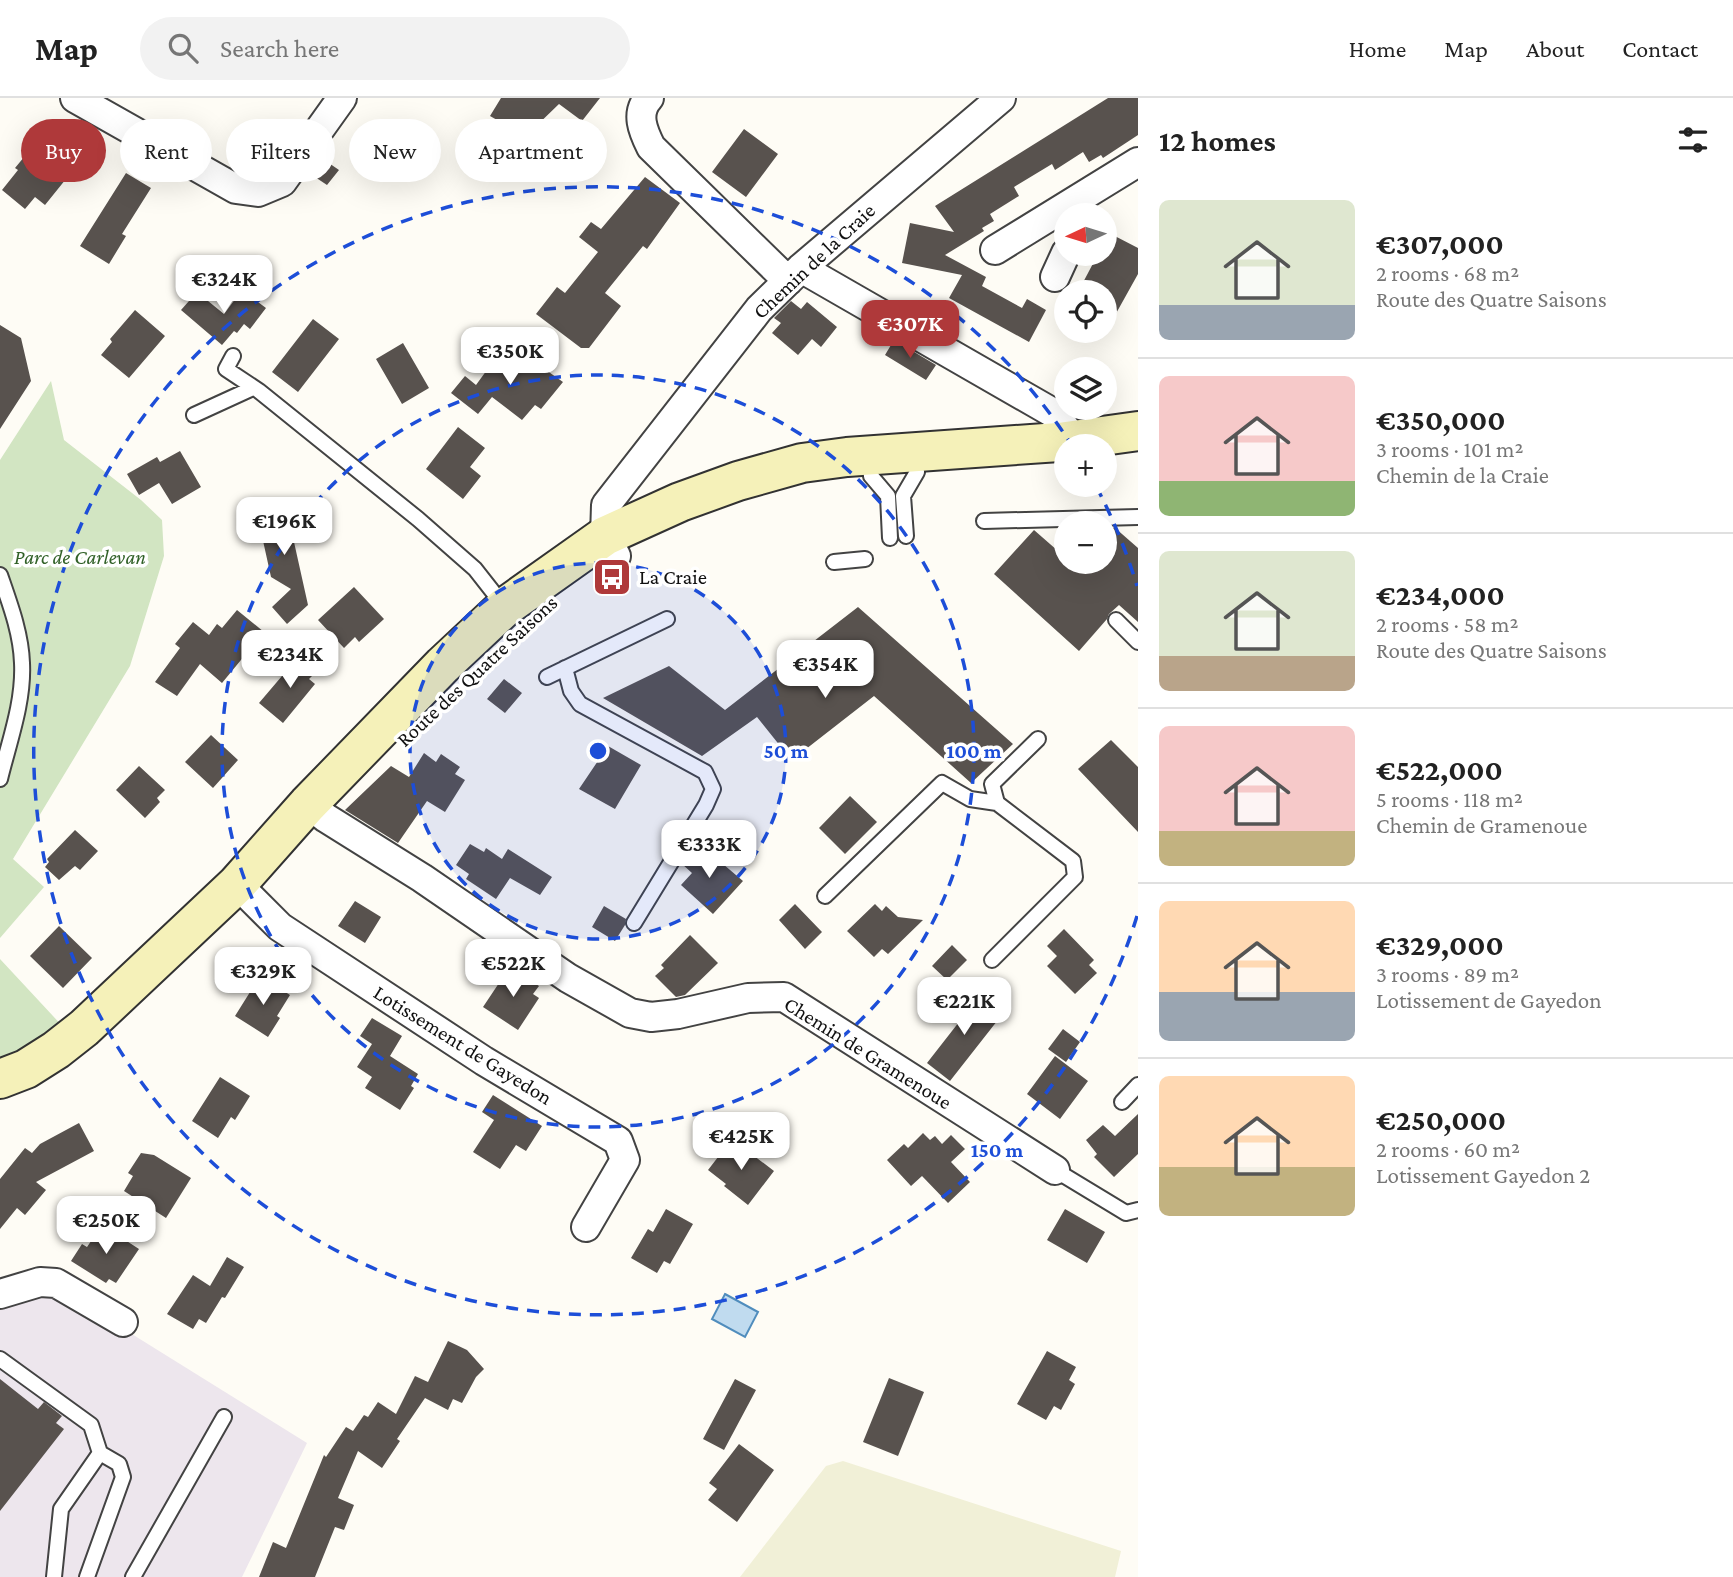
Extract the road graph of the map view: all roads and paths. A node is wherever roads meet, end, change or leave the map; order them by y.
1 (75, 98) edge
2 (342, 98) edge
3 (649, 98) edge
4 (1000, 98) edge
5 (1138, 162) edge
6 (1094, 189) junction
7 (1088, 203) edge
8 (995, 250) dead end
9 (795, 274) junction
10 (233, 356) dead end
11 (253, 388) junction
12 (194, 415) dead end
13 (1138, 431) edge
14 (1067, 434) edge
15 (1117, 437) edge
16 (1054, 452) edge
17 (1054, 453) edge
18 (1117, 453) edge
19 (1138, 454) edge
20 (870, 465) junction
21 (917, 472) junction
22 (626, 480) junction
23 (1138, 517) edge
24 (643, 520) junction
25 (984, 521) dead end
26 (906, 536) dead end
27 (890, 538) dead end
28 (610, 546) junction
29 (865, 559) dead end
30 (834, 562) dead end
31 (0, 575) edge
32 (505, 607) junction
33 (667, 619) dead end
34 (1116, 620) dead end
35 (1138, 642) edge
36 (565, 668) junction
37 (547, 677) dead end
38 (1038, 739) dead end
39 (0, 779) edge
40 (997, 803) junction
41 (317, 811) junction
42 (244, 892) junction
43 (825, 896) dead end
44 (634, 923) dead end
45 (992, 960) dead end
46 (0, 1079) edge
47 (1138, 1085) edge
48 (0, 1101) edge
49 (1122, 1102) dead end
50 (1055, 1170) joint
51 (1138, 1210) edge
52 (586, 1227) dead end
53 (0, 1294) edge
54 (124, 1322) dead end
55 (0, 1359) edge
56 (224, 1417) dead end
57 (100, 1453) junction
58 (54, 1577) edge
59 (87, 1577) edge
60 (133, 1577) edge

1 - 2 street
3 - 9 street
4 - 9 street, Chemin de la Craie
5 - 6 street
6 - 7 street
6 - 8 street
9 - 14 street
9 - 22 street, Chemin de la Craie
10 - 11 lane
11 - 12 lane
11 - 32 lane
13 - 15 main road
16 - 20 main road, Route des Quatre Saisons
17 - 21 main road, Route des Quatre Saisons
18 - 19 main road, Route des Quatre Saisons
20 - 21 main road, Route des Quatre Saisons
20 - 24 main road, Route des Quatre Saisons
20 - 27 lane
20 - 28 main road, Route des Quatre Saisons
21 - 26 lane
22 - 24 street
22 - 28 street, Chemin de la Craie
23 - 25 lane
24 - 28 main road, Route des Quatre Saisons
28 - 32 main road, Route des Quatre Saisons
28 - 41 main road, Route des Quatre Saisons
29 - 30 lane
31 - 39 lane
32 - 41 main road, Route des Quatre Saisons
33 - 36 lane
34 - 35 lane
36 - 37 lane
36 - 44 lane
38 - 40 lane
40 - 43 lane
40 - 45 lane
41 - 42 main road, Route des Quatre Saisons
41 - 50 street, Chemin de Gramenoue
42 - 46 main road, Route des Quatre Saisons
42 - 48 main road, Route des Quatre Saisons
42 - 52 street, Lotissement de Gayedon
47 - 49 lane
50 - 51 lane
53 - 54 street
55 - 57 lane
56 - 60 lane
57 - 58 lane
57 - 59 lane

